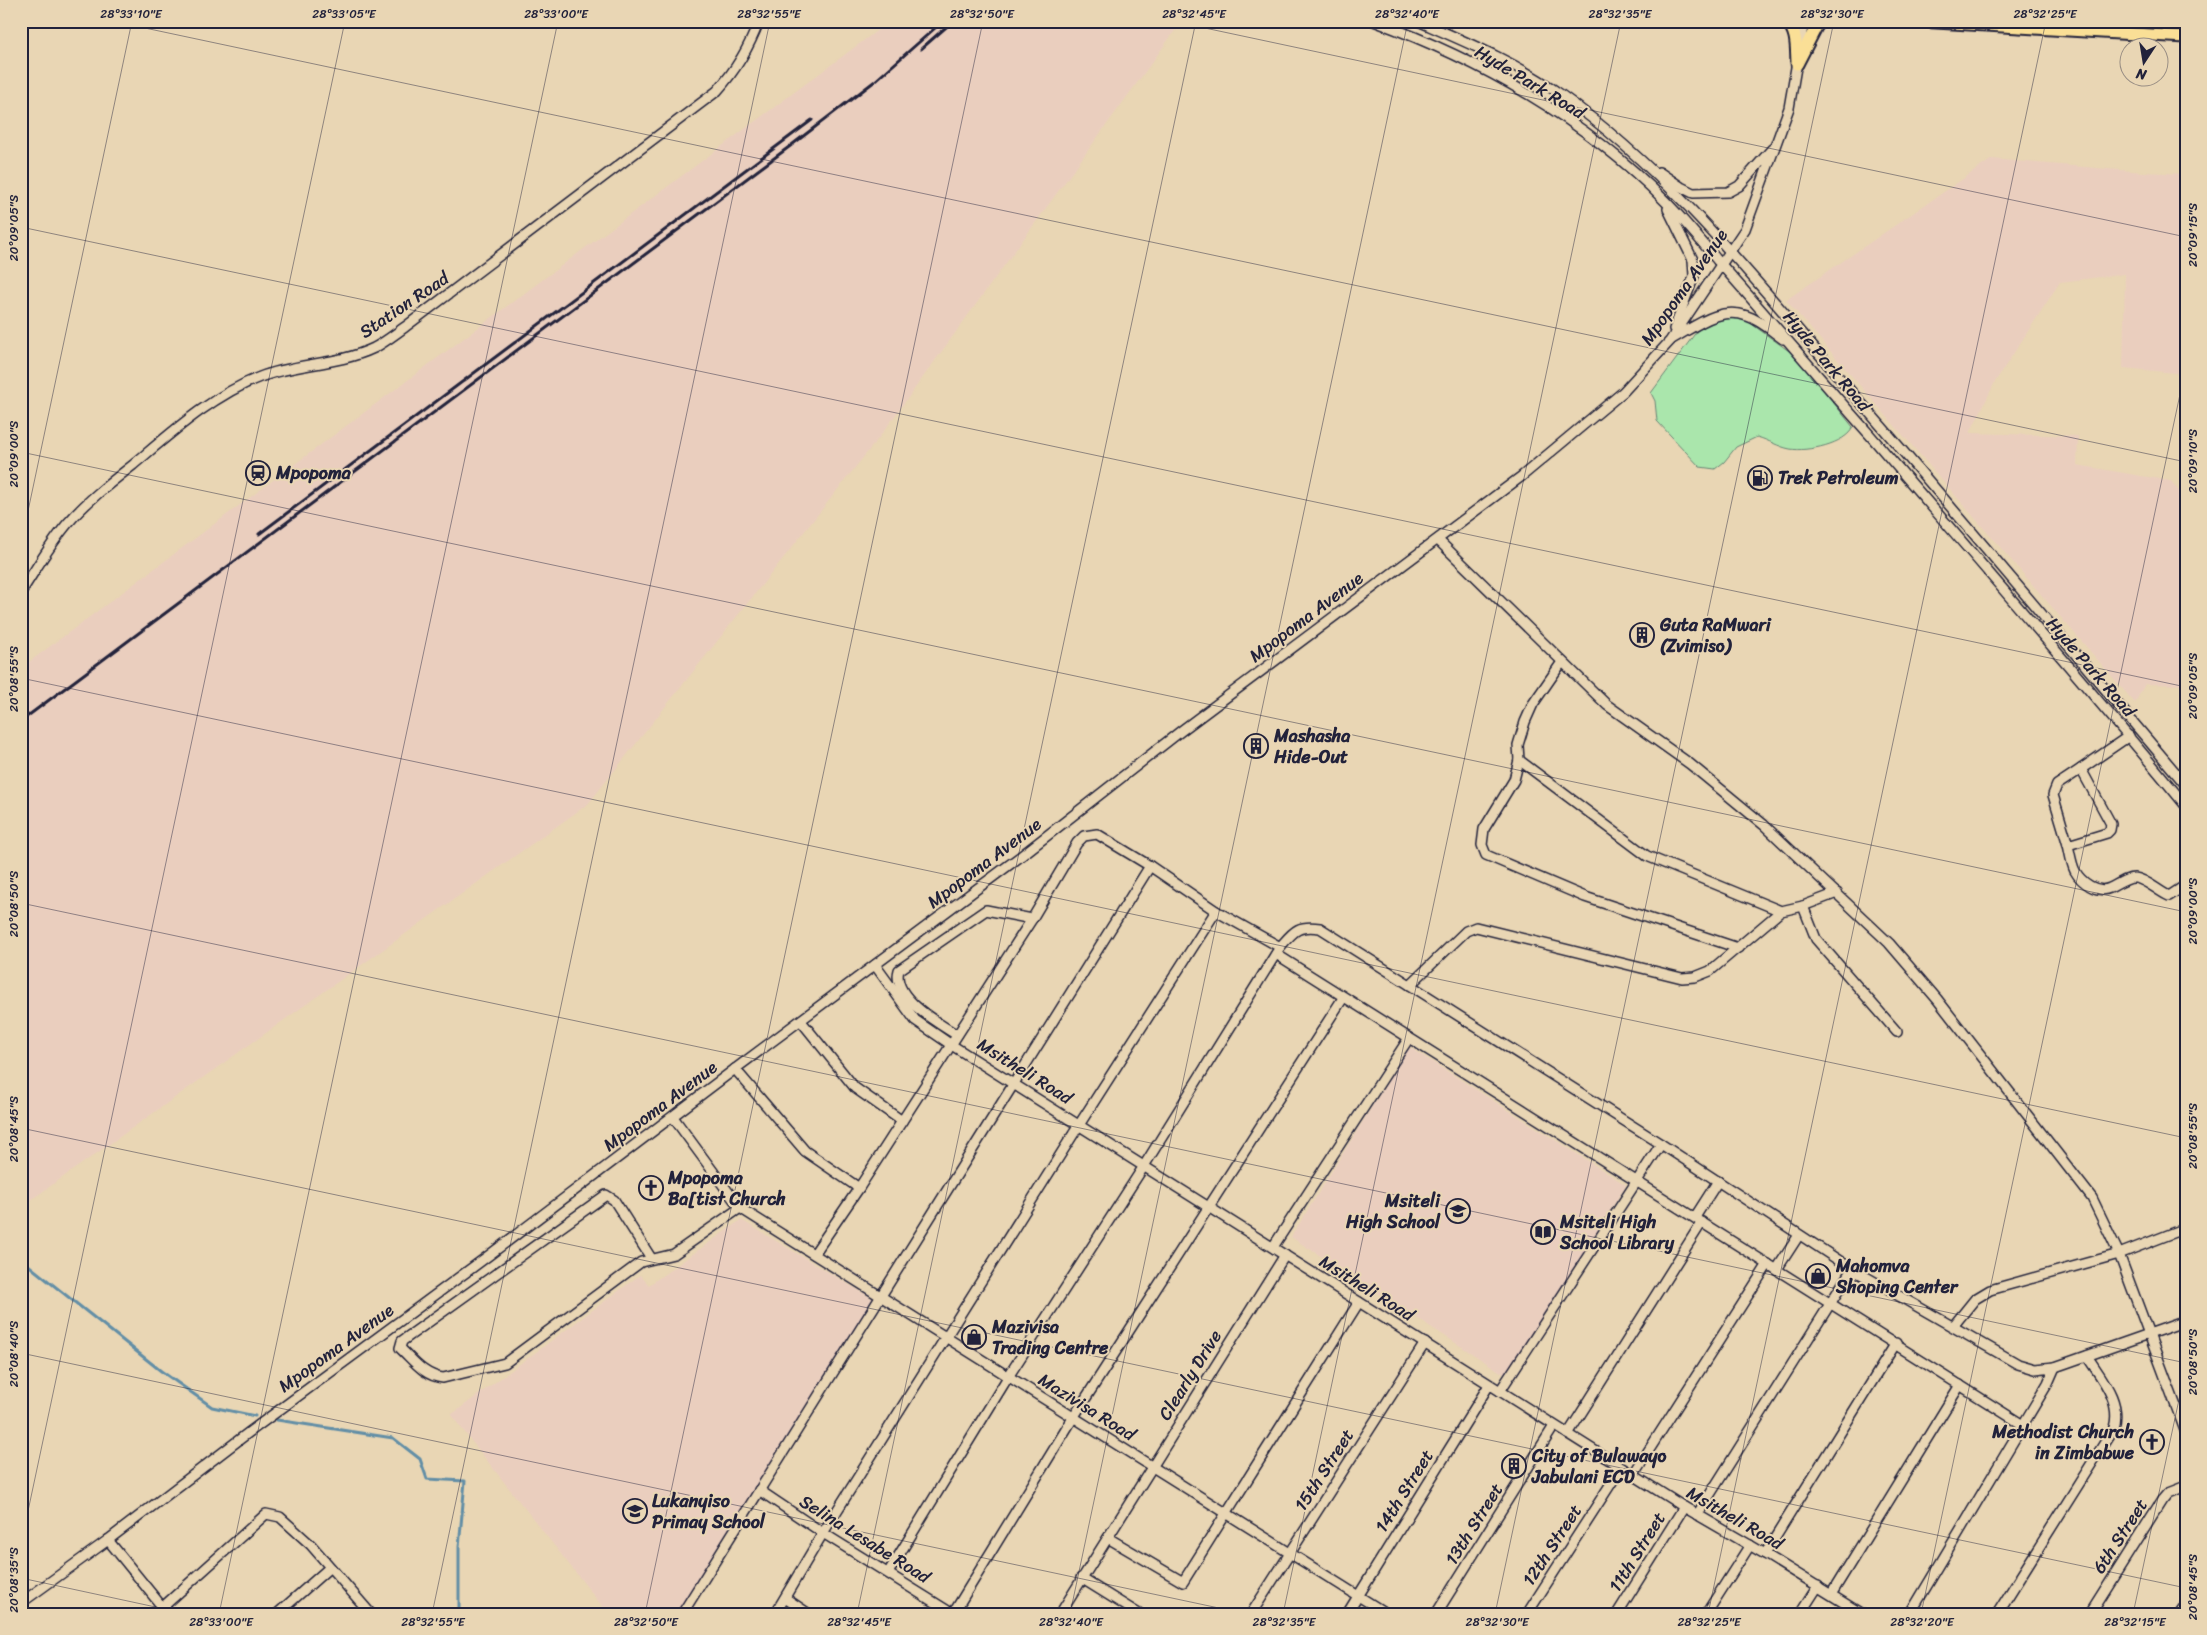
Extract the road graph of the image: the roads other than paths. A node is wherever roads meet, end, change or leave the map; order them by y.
1 (759, 21) edge
2 (1374, 21) edge
3 (1418, 21) edge
4 (1786, 21) edge
5 (1804, 21) edge
6 (1821, 21) edge
7 (1919, 21) edge
8 (2186, 37) edge
9 (1797, 64) junction
10 (1776, 145) junction
11 (1637, 155) junction
12 (1664, 200) junction
13 (1730, 253) junction
14 (1723, 265) junction
15 (1670, 341) junction
16 (1795, 347) junction
17 (1438, 540) junction
18 (21, 592) edge
19 (1562, 662) junction
20 (2129, 736) junction
21 (1520, 760) junction
22 (2081, 768) junction
23 (2186, 785) edge
24 (2186, 806) edge
25 (2068, 844) junction
26 (1150, 866) junction
27 (2186, 885) edge
28 (1837, 893) junction
29 (1803, 906) junction
30 (1216, 911) junction
31 (1781, 911) junction
32 (1032, 919) junction
33 (1738, 948) junction
34 (1278, 951) junction
35 (874, 966) junction
36 (1410, 985) junction
37 (1343, 998) junction
38 (801, 1021) junction
39 (1897, 1032) dead end
40 (957, 1036) junction
41 (1409, 1038) junction
42 (950, 1044) junction
43 (735, 1069) junction
44 (1014, 1083) junction
45 (673, 1117) junction
46 (902, 1121) junction
47 (1079, 1124) junction
48 (1661, 1144) junction
49 (1144, 1166) junction
50 (1636, 1181) junction
51 (1718, 1182) junction
52 (859, 1188) junction
53 (1208, 1206) junction
54 (740, 1208) junction
55 (1699, 1220) junction
56 (2186, 1228) edge
57 (1799, 1234) junction
58 (1273, 1247) junction
59 (814, 1254) junction
60 (2119, 1254) junction
61 (1285, 1255) junction
62 (651, 1258) junction
63 (1768, 1264) junction
64 (1777, 1269) junction
65 (1852, 1269) junction
66 (881, 1297) junction
67 (1359, 1302) junction
68 (1832, 1303) junction
69 (2186, 1321) edge
70 (1954, 1326) junction
71 (2147, 1334) junction
72 (946, 1337) junction
73 (1896, 1343) junction
74 (1425, 1344) junction
75 (2087, 1356) junction
76 (2055, 1367) junction
77 (1008, 1377) junction
78 (1490, 1385) junction
79 (1960, 1385) junction
80 (1500, 1391) junction
81 (1073, 1418) junction
82 (2024, 1424) junction
83 (1554, 1426) junction
84 (2186, 1433) edge
85 (1568, 1434) junction
86 (1151, 1466) junction
87 (1621, 1468) junction
88 (1633, 1475) junction
89 (2186, 1486) edge
90 (760, 1490) junction
91 (1684, 1508) junction
92 (1226, 1513) junction
93 (1697, 1515) junction
94 (822, 1533) junction
95 (1108, 1538) junction
96 (108, 1540) junction
97 (1750, 1545) junction
98 (1289, 1553) junction
99 (1765, 1554) junction
100 (329, 1568) junction
101 (888, 1573) junction
102 (1081, 1578) junction
103 (1818, 1586) junction
104 (1832, 1593) junction
105 (1358, 1595) junction
106 (785, 1598) junction
107 (21, 1603) edge
108 (2186, 1604) edge
109 (162, 1612) edge
110 (277, 1614) edge
111 (371, 1614) edge
112 (682, 1614) edge
113 (775, 1614) edge
114 (809, 1614) edge
115 (953, 1614) edge
116 (1060, 1614) edge
117 (1139, 1614) edge
118 (1251, 1614) edge
119 (1347, 1614) edge
120 (1387, 1614) edge
121 (1436, 1614) edge
122 (1527, 1614) edge
123 (1617, 1614) edge
124 (1706, 1614) edge
125 (1800, 1614) edge
126 (1862, 1614) edge
127 (1910, 1614) edge
128 (1997, 1614) edge
129 (2090, 1614) edge
130 (2179, 1614) edge

1 - 18 street, Station Road
2 - 12 street, Hyde Park Road
3 - 11 street, Hyde Park Road
4 - 9 main road
5 - 9 street, Mpopoma Avenue
6 - 9 main road
7 - 8 main road
9 - 10 street, Mpopoma Avenue
10 - 11 street
10 - 13 street, Mpopoma Avenue
11 - 13 street, Hyde Park Road
12 - 14 street, Hyde Park Road
12 - 15 street
13 - 14 street, Mpopoma Avenue
13 - 23 street, Hyde Park Road
14 - 15 street, Mpopoma Avenue
14 - 16 street, Hyde Park Road
15 - 16 street
15 - 17 street, Mpopoma Avenue
16 - 20 street, Hyde Park Road
17 - 19 street
17 - 35 street, Mpopoma Avenue
19 - 21 street
19 - 28 street
20 - 22 street
20 - 24 street, Hyde Park Road
21 - 31 street
21 - 33 street
22 - 25 street
22 - 25 street
25 - 27 street
26 - 30 street
26 - 32 street
26 - 44 street
28 - 29 street
28 - 60 street
29 - 31 street
29 - 39 street
30 - 34 street
30 - 47 street
31 - 33 street
32 - 40 street
32 - 40 street
33 - 36 street
34 - 36 street
34 - 37 street
34 - 49 street
35 - 38 street, Mpopoma Avenue
35 - 42 street, Msitheli Road
36 - 48 street
37 - 41 street
37 - 53 street
38 - 43 street, Mpopoma Avenue
38 - 46 street
40 - 42 street
41 - 50 street
41 - 58 street
42 - 44 street, Msitheli Road
42 - 46 street
43 - 45 street, Mpopoma Avenue
43 - 52 street
44 - 47 street, Msitheli Road
44 - 66 street
45 - 54 street, Mazivisa Road
45 - 96 street, Mpopoma Avenue
46 - 52 street
47 - 49 street, Msitheli Road
47 - 72 street
48 - 50 street
48 - 51 street
49 - 53 street, Msitheli Road
49 - 77 street
50 - 55 street
50 - 80 street
51 - 55 street
51 - 57 street
52 - 59 street
53 - 58 street, Msitheli Road
53 - 81 street
54 - 59 street, Mazivisa Road
54 - 62 street
55 - 63 street
55 - 85 street
56 - 60 street
57 - 64 street
57 - 65 street
58 - 61 street, Msitheli Road
59 - 66 street, Mazivisa Road
60 - 70 street
60 - 71 street
61 - 67 street, Msitheli Road
61 - 86 street, Clearly Drive
62 - 62 street
63 - 64 street
63 - 88 street
64 - 68 street
65 - 68 street
65 - 70 street
66 - 72 street, Mazivisa Road
66 - 90 street
67 - 74 street, Msitheli Road
67 - 92 street
68 - 73 street
68 - 93 street
69 - 71 street
70 - 76 street
71 - 75 street
71 - 84 street
72 - 77 street, Mazivisa Road
72 - 94 street
73 - 79 street
73 - 99 street
74 - 78 street, Msitheli Road
74 - 98 street, 15th Street
75 - 76 street
75 - 128 street
76 - 82 street
77 - 81 street, Mazivisa Road
77 - 101 street
78 - 80 street, Msitheli Road
78 - 105 street, 14th Street
79 - 82 street
79 - 104 street
80 - 83 street, Msitheli Road
81 - 86 street, Mazivisa Road
81 - 115 street
82 - 127 street
83 - 85 street, Msitheli Road
83 - 121 street, 13th Street
85 - 87 street, Msitheli Road
86 - 92 street, Mazivisa Road
86 - 95 street, Clearly Drive
87 - 88 street, Msitheli Road
87 - 122 street, 12th Street
88 - 91 street, Msitheli Road
89 - 129 street, 6th Street
90 - 94 street, Selina Lesabe Road
90 - 112 street
91 - 93 street, Msitheli Road
91 - 123 street, 11th Street
92 - 95 street
92 - 98 street, Mazivisa Road
93 - 97 street, Msitheli Road
94 - 101 street, Selina Lesabe Road
94 - 106 street
95 - 102 street, Clearly Drive
96 - 107 street, Mpopoma Avenue
96 - 109 street
97 - 99 street, Msitheli Road
97 - 124 street
98 - 105 street, Mazivisa Road
98 - 118 street, 15th Street
99 - 103 street, Msitheli Road
100 - 109 street
100 - 110 street
100 - 111 street
101 - 115 street, Selina Lesabe Road
102 - 116 street, Clearly Drive
102 - 117 street
103 - 104 street, Msitheli Road
103 - 125 street
104 - 126 street, Msitheli Road
105 - 119 street, 14th Street
105 - 120 street, Mazivisa Road
106 - 113 street
106 - 114 street
108 - 130 street

